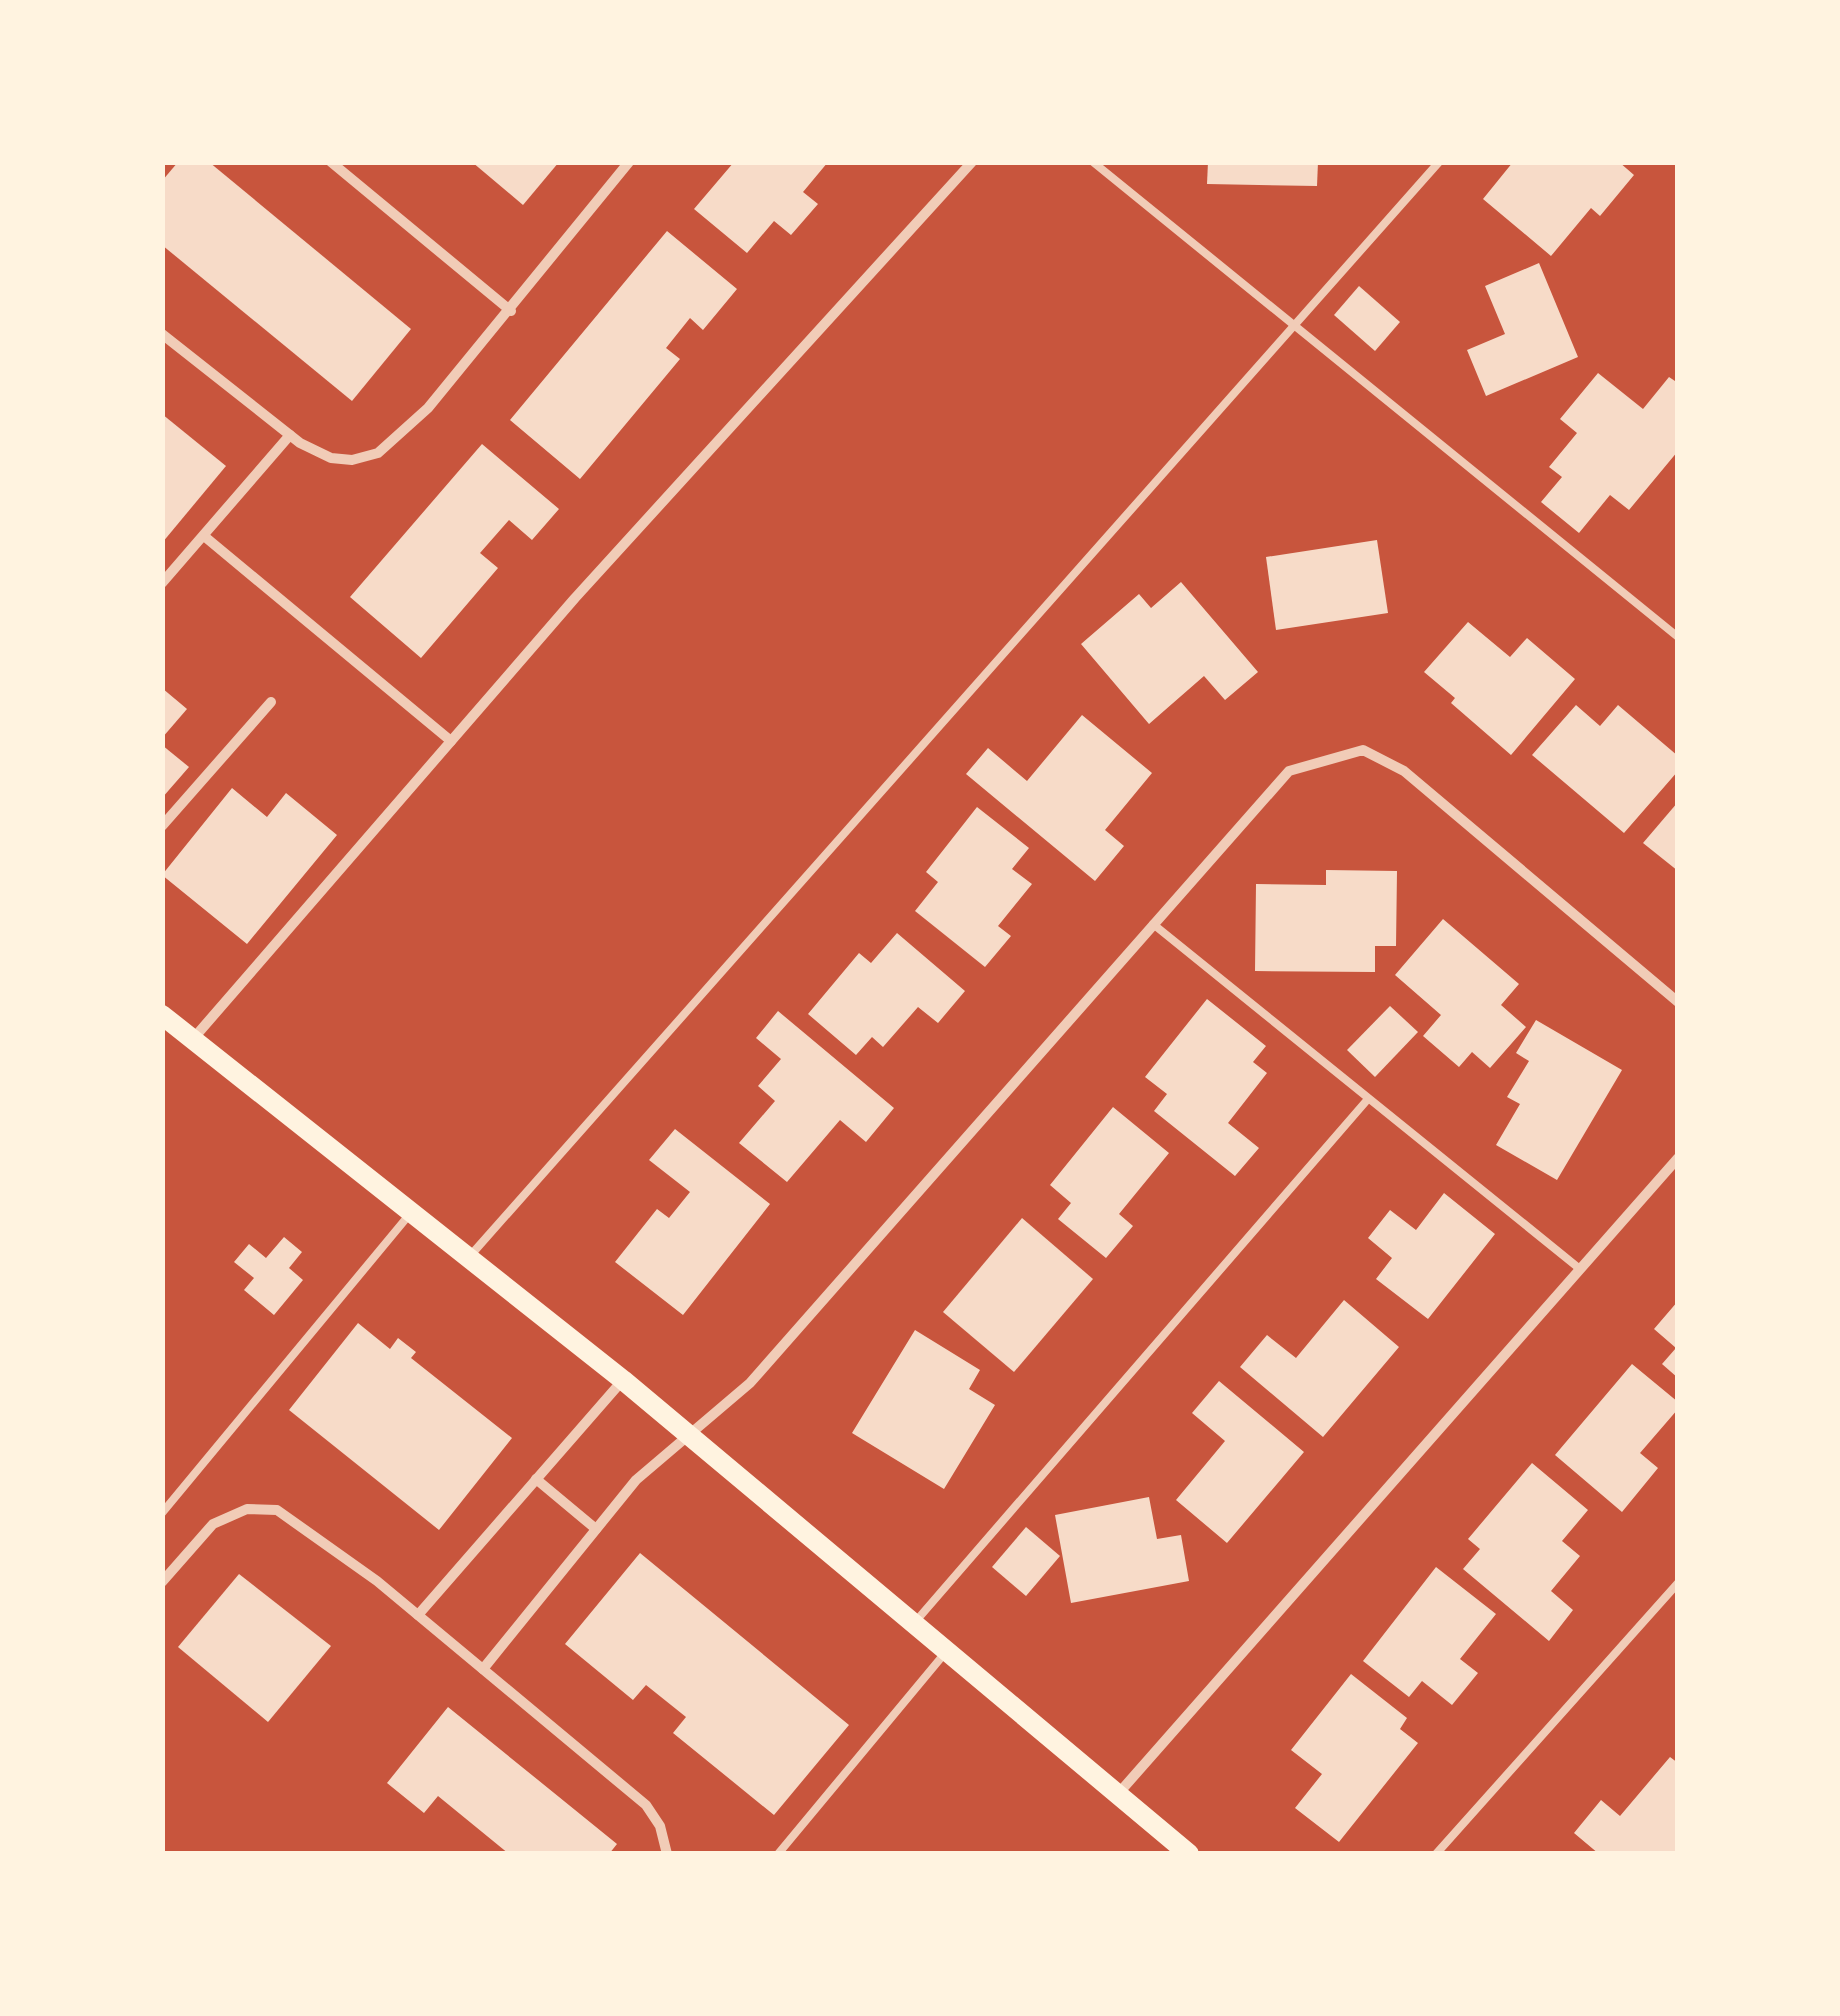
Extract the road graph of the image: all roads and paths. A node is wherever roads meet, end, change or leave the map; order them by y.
1 (331, 162) edge
2 (628, 162) edge
3 (972, 162) edge
4 (1093, 162) edge
5 (1439, 162) edge
6 (511, 311) junction
7 (1294, 327) junction
8 (162, 334) edge
9 (290, 436) junction
10 (204, 536) junction
11 (162, 583) edge
12 (1678, 637) edge
13 (271, 702) dead end
14 (451, 741) junction
15 (162, 826) edge
16 (1153, 924) junction
17 (1678, 1002) edge
18 (162, 1015) edge
19 (194, 1040) junction
20 (1368, 1099) junction
21 (1678, 1158) edge
22 (412, 1212) junction
23 (469, 1257) junction
24 (1580, 1269) junction
25 (623, 1380) junction
26 (690, 1435) junction
27 (536, 1479) junction
28 (162, 1513) edge
29 (596, 1529) junction
30 (162, 1582) edge
31 (1678, 1582) edge
32 (418, 1615) junction
33 (914, 1623) junction
34 (946, 1651) junction
35 (484, 1669) junction
36 (1118, 1794) junction
37 (667, 1854) edge
38 (778, 1854) edge
39 (1189, 1854) edge
40 (1436, 1854) edge

1 - 6 street
2 - 6 street
3 - 14 street
4 - 7 lane
5 - 7 lane
6 - 9 street
7 - 12 lane
7 - 23 lane
8 - 9 street
9 - 10 street
10 - 11 street
10 - 14 street
13 - 15 street
14 - 19 street
16 - 17 street
16 - 20 lane
16 - 26 street
18 - 19 main road
19 - 22 main road
20 - 24 lane
20 - 33 lane
21 - 24 street
22 - 23 main road
22 - 28 lane
23 - 25 main road
24 - 36 street
25 - 26 main road
25 - 27 street
26 - 29 street
26 - 33 main road
27 - 29 street
27 - 32 street
29 - 35 street
30 - 32 street
31 - 40 lane
32 - 35 street
33 - 34 main road
34 - 36 main road
34 - 38 lane
35 - 37 street
36 - 39 main road

